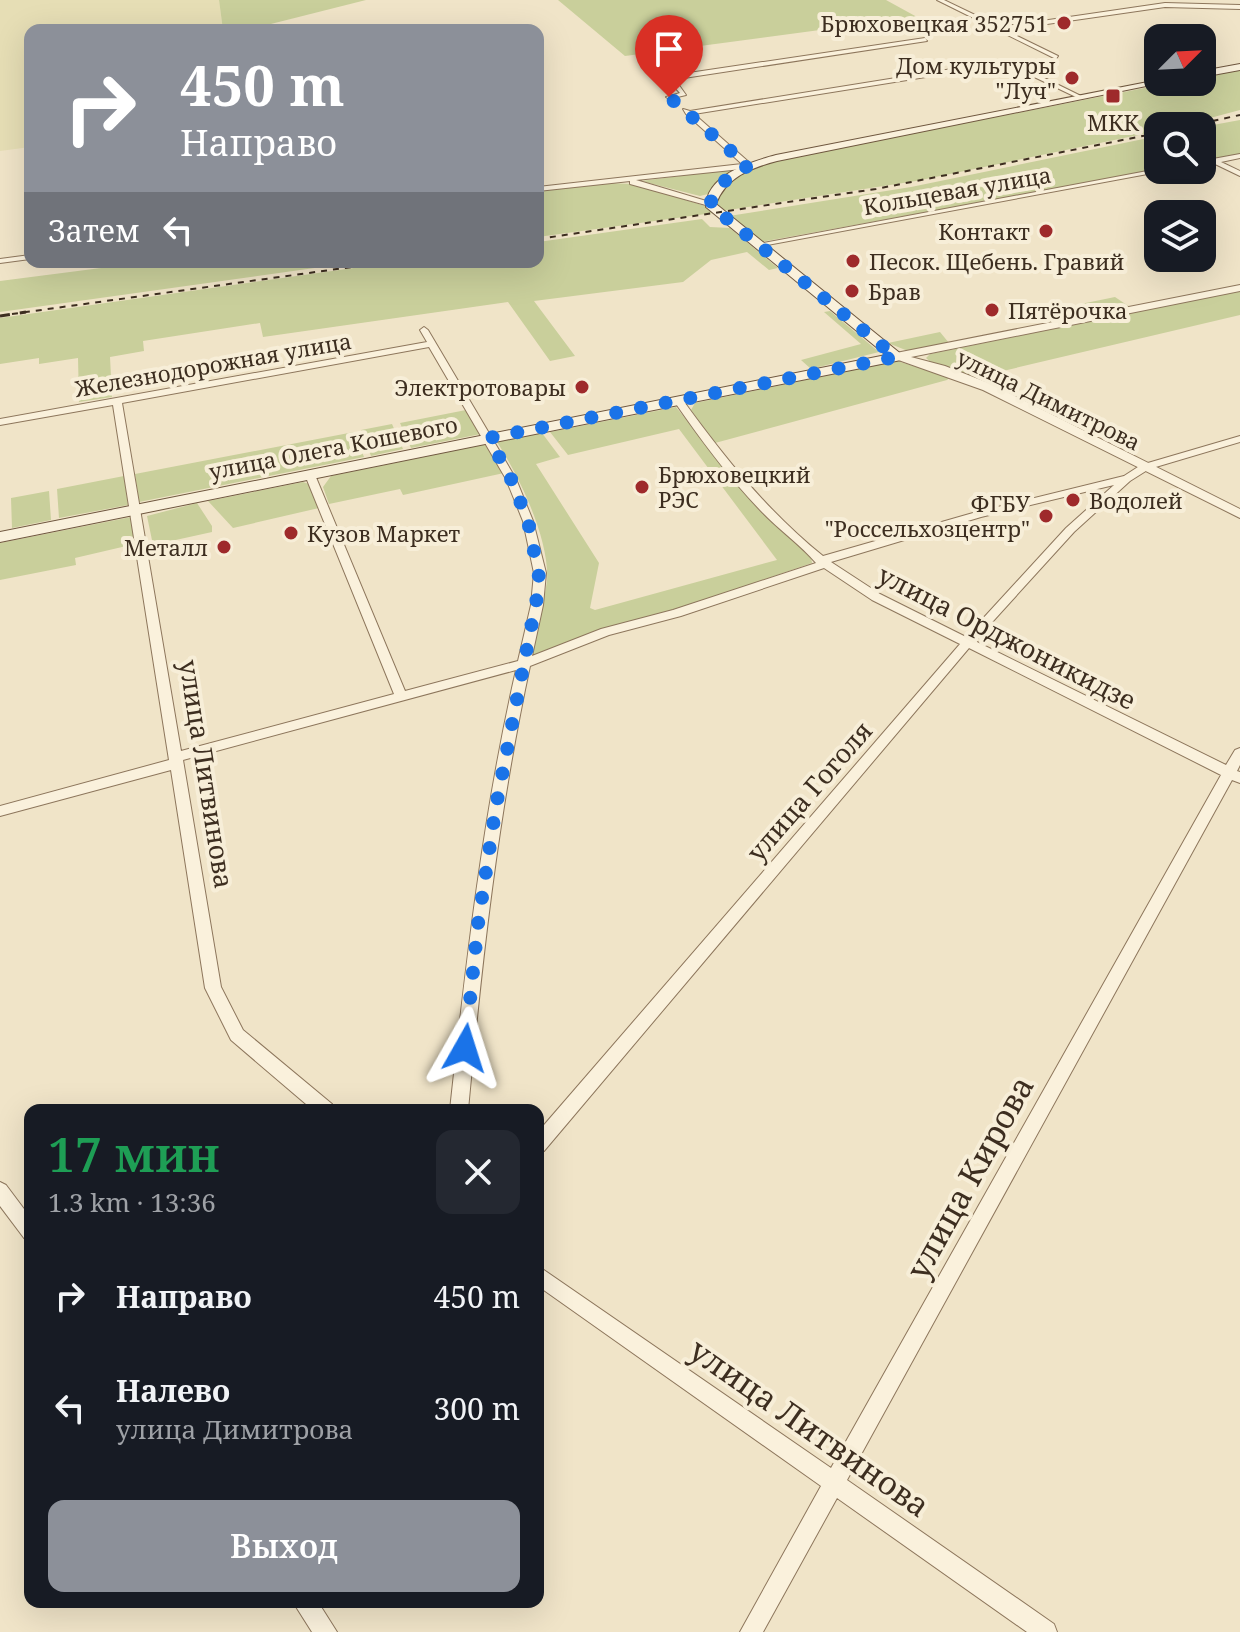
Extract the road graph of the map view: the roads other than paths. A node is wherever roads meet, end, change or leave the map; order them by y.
1 (940, 0) edge
2 (1209, 0) edge
3 (1223, 6) junction
4 (1240, 7) edge
5 (998, 29) junction
6 (925, 40) dead end
7 (1041, 60) dead end
8 (1027, 62) dead end
9 (1013, 64) junction
10 (1240, 67) edge
11 (1216, 71) edge
12 (1144, 85) edge
13 (1080, 97) junction
14 (688, 113) junction
15 (1240, 156) edge
16 (1216, 160) edge
17 (1216, 162) edge
18 (748, 166) junction
19 (1144, 174) edge
20 (1240, 174) edge
21 (620, 180) junction
22 (544, 188) edge
23 (712, 199) junction
24 (757, 245) junction
25 (24, 258) edge
26 (0, 261) edge
27 (1240, 288) edge
28 (424, 330) dead end
29 (432, 344) junction
30 (896, 357) junction
31 (679, 401) junction
32 (117, 402) junction
33 (0, 422) edge
34 (489, 438) junction
35 (1240, 439) edge
36 (1145, 467) junction
37 (310, 475) junction
38 (1126, 479) junction
39 (135, 510) junction
40 (1240, 514) edge
41 (0, 537) edge
42 (822, 562) junction
43 (967, 643) junction
44 (523, 664) junction
45 (401, 697) junction
46 (1240, 753) edge
47 (178, 760) junction
48 (1233, 776) edge
49 (0, 811) edge
50 (319, 1104) edge
51 (460, 1104) edge
52 (544, 1138) edge
53 (0, 1191) edge
54 (24, 1224) edge
55 (544, 1279) edge
56 (834, 1483) junction
57 (308, 1608) edge
58 (326, 1632) edge
59 (751, 1632) edge
60 (1046, 1632) edge

1 - 5 street
2 - 3 street
3 - 4 street
3 - 5 street
5 - 7 street
6 - 14 street
8 - 9 street
9 - 13 street
9 - 14 street
10 - 11 main road
12 - 13 main road
13 - 18 main road
14 - 18 street
15 - 16 street
17 - 20 street
18 - 21 street
18 - 23 main road
19 - 24 street, Кольцевая улица
21 - 22 street
21 - 23 street
23 - 24 main road, улица Димитрова
24 - 30 main road, улица Димитрова
25 - 26 street
27 - 30 street, улица Олега Кошевого
28 - 29 street
29 - 32 street, Железнодорожная улица
29 - 34 street
30 - 31 main road, улица Олега Кошевого
30 - 36 street, улица Димитрова
31 - 34 main road, улица Олега Кошевого
31 - 42 street, улица Орджоникидзе
32 - 33 street, Железнодорожная улица
32 - 39 street, улица Литвинова
34 - 37 main road, улица Олега Кошевого
34 - 44 street
35 - 36 street, улица Гоголя
36 - 38 street, улица Гоголя
36 - 40 street, улица Димитрова
37 - 39 main road, улица Олега Кошевого
37 - 45 street
38 - 42 street, улица Гоголя
38 - 43 street, улица Гоголя
39 - 41 main road, улица Олега Кошевого
39 - 47 street, улица Литвинова
42 - 43 street, улица Орджоникидзе
42 - 44 street, улица Гоголя
43 - 48 street, улица Орджоникидзе
43 - 52 street, улица Гоголя
44 - 45 street, улица Гоголя
44 - 51 street
45 - 47 street, улица Гоголя
46 - 48 street, улица Кирова
47 - 49 street, улица Гоголя
47 - 50 street, улица Литвинова
48 - 56 street, улица Кирова
53 - 54 street
55 - 56 street, улица Литвинова
56 - 59 street, улица Кирова
56 - 60 street, улица Литвинова
57 - 58 street

